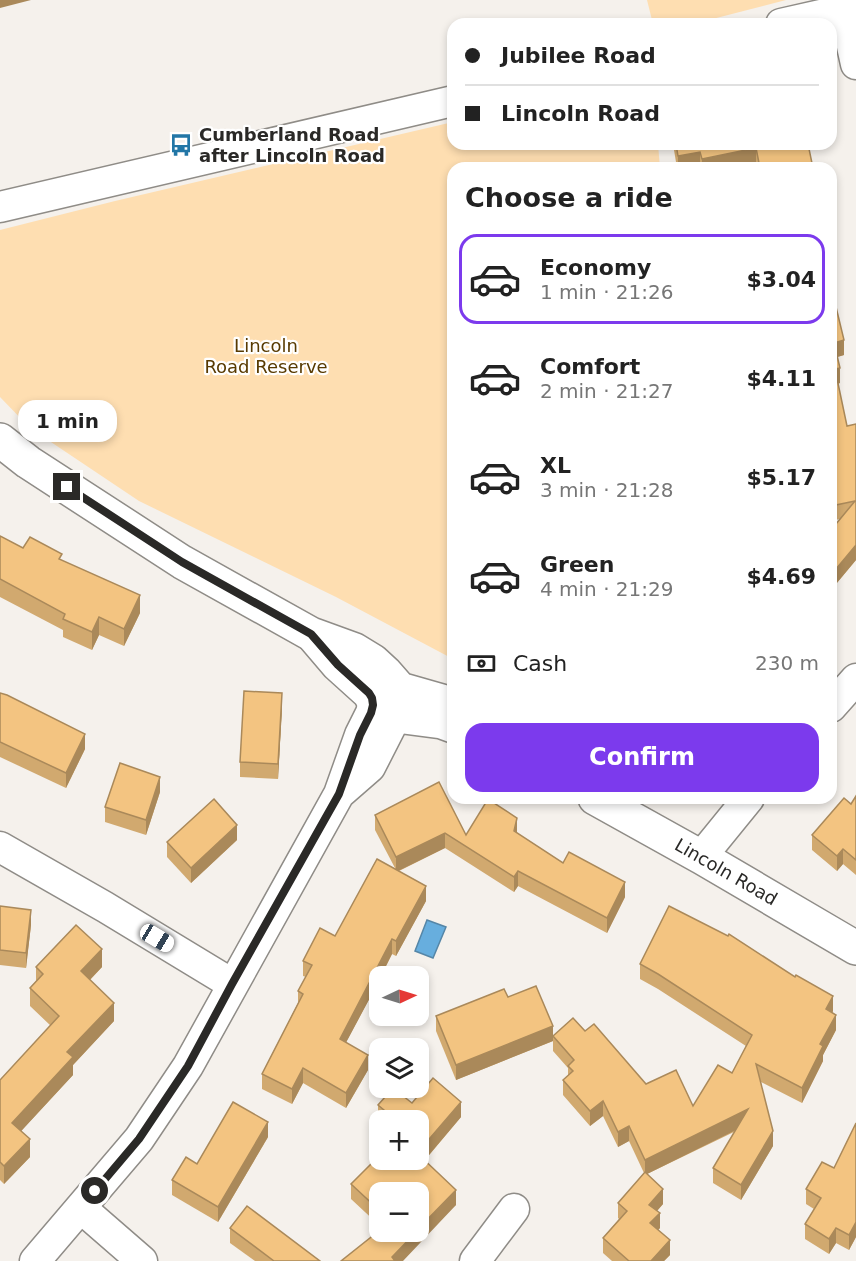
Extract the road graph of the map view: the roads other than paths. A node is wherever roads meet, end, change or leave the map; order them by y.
1 (850, 8) edge
2 (807, 18) edge
3 (856, 64) edge
4 (447, 102) edge
5 (0, 207) edge
6 (0, 440) edge
7 (856, 679) edge
8 (837, 700) edge
9 (389, 701) junction
10 (447, 705) edge
11 (447, 724) edge
12 (606, 804) edge
13 (744, 804) edge
14 (0, 847) edge
15 (701, 857) junction
16 (856, 948) edge
17 (232, 984) junction
18 (81, 1208) junction
19 (514, 1209) dead end
20 (35, 1261) edge
21 (142, 1261) edge
22 (475, 1261) edge

1 - 2 street
1 - 3 street
4 - 5 street
6 - 9 street
7 - 8 street
9 - 10 street
9 - 11 street
9 - 17 street
12 - 15 street, Lincoln Road
13 - 15 street
14 - 17 street
15 - 16 street, Lincoln Road
17 - 18 street
18 - 20 street
18 - 21 street
19 - 22 street

